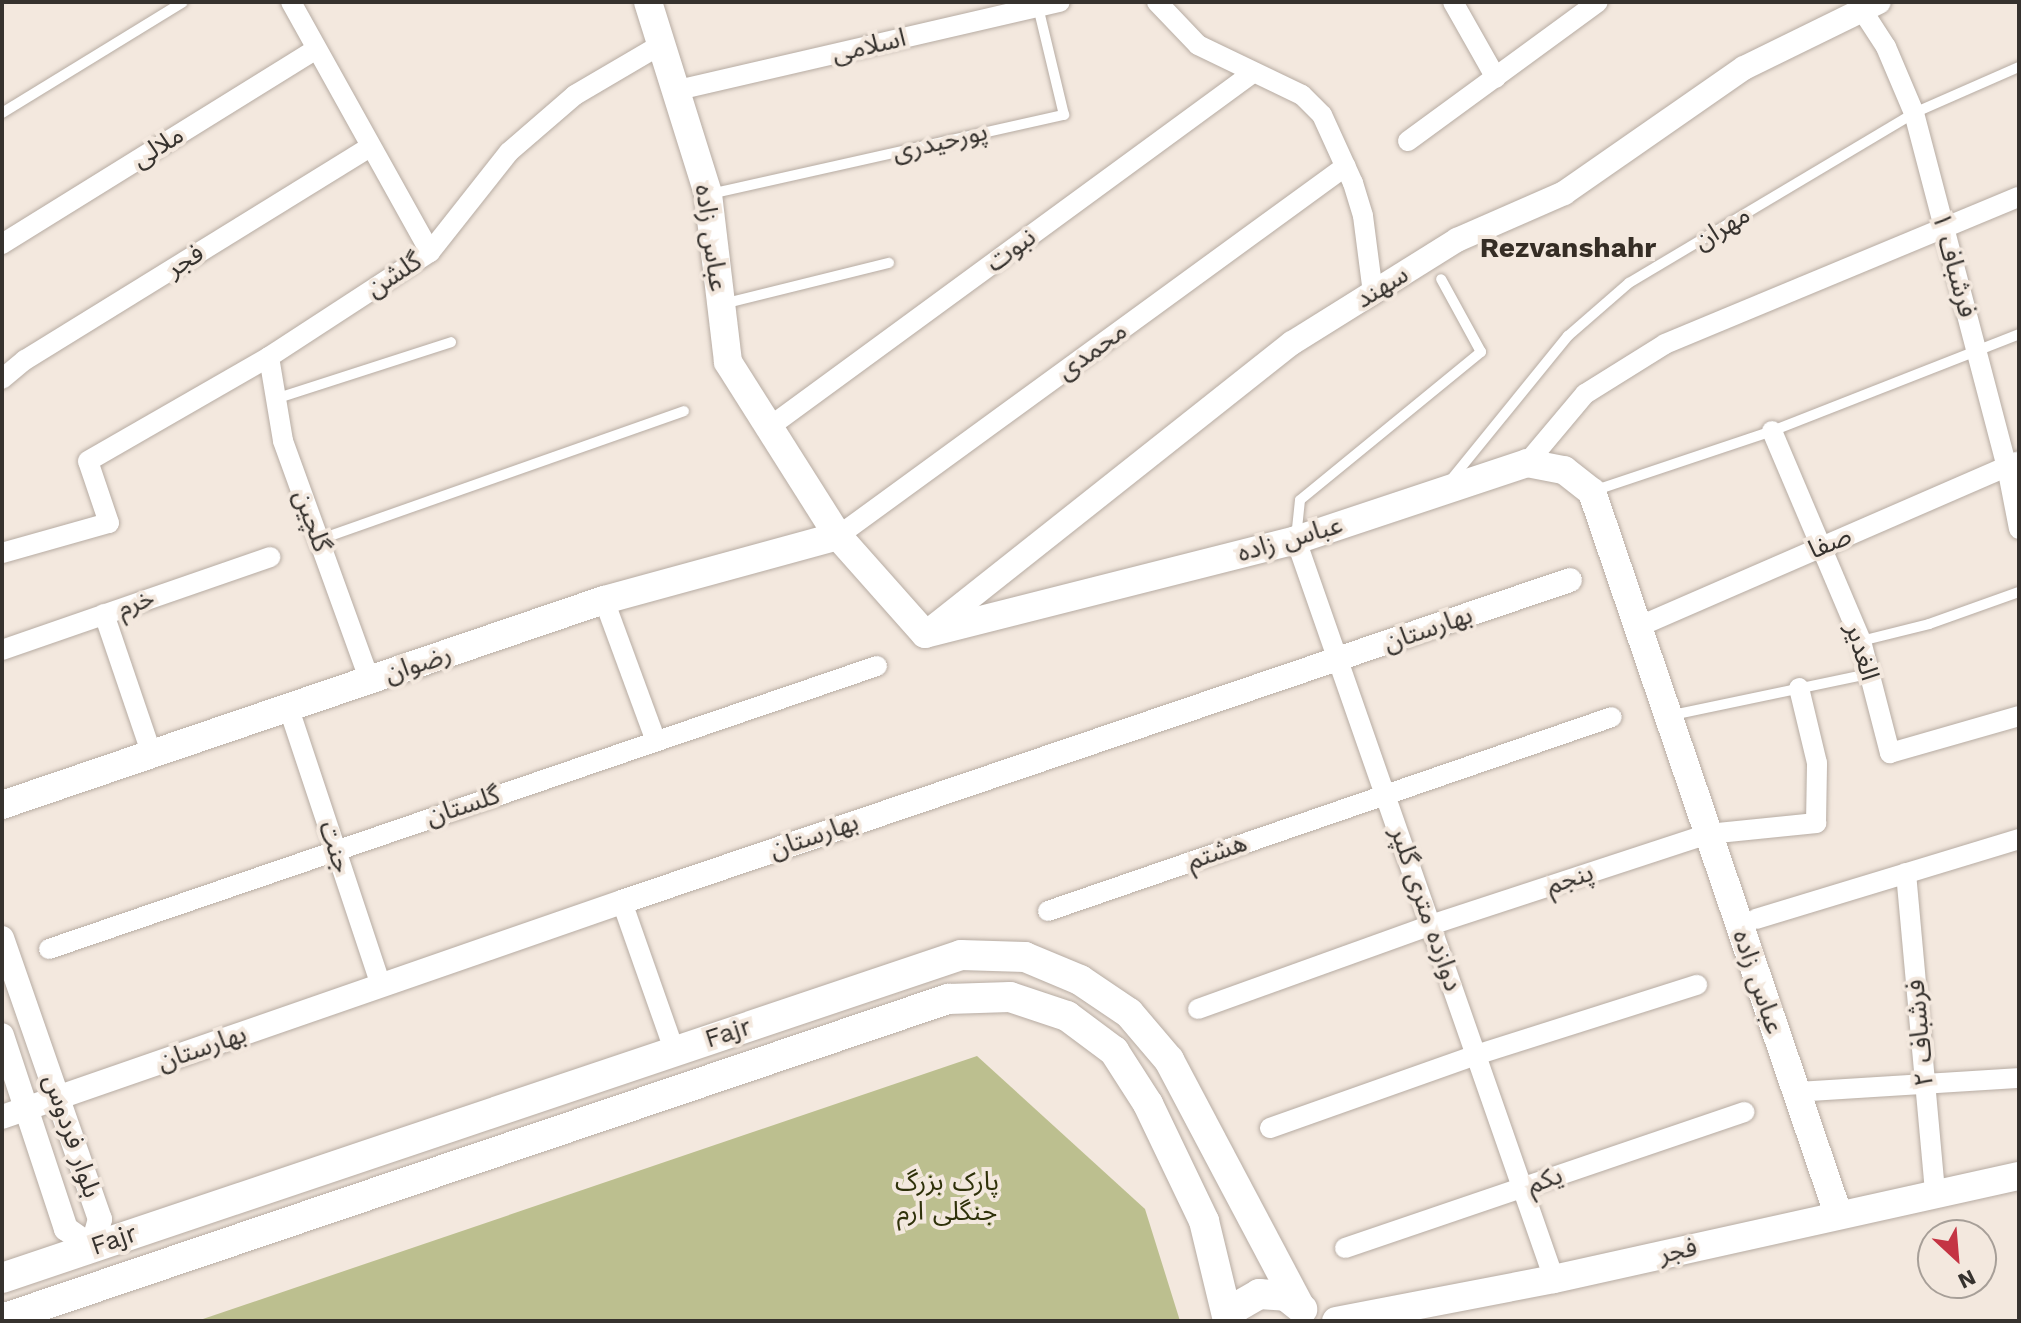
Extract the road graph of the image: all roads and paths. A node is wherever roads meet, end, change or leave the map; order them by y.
1 (183, 2) edge
2 (291, 2) edge
3 (648, 2) edge
4 (1060, 2) edge
5 (1157, 2) edge
6 (1453, 2) edge
7 (1598, 2) edge
8 (1870, 6) edge
9 (1038, 7) junction
10 (662, 44) junction
11 (315, 50) junction
12 (2019, 67) edge
13 (1254, 72) junction
14 (1496, 78) junction
15 (678, 90) junction
16 (2, 113) edge
17 (1914, 113) junction
18 (1408, 141) dead end
19 (370, 147) junction
20 (1346, 166) junction
21 (708, 194) junction
22 (2019, 197) edge
23 (1944, 228) junction
24 (2, 244) edge
25 (430, 252) junction
26 (889, 263) dead end
27 (1441, 279) dead end
28 (1373, 293) junction
29 (721, 304) junction
30 (2019, 334) edge
31 (451, 342) dead end
32 (1976, 350) junction
33 (269, 357) junction
34 (2, 379) edge
35 (274, 400) junction
36 (684, 411) dead end
37 (768, 428) junction
38 (1772, 431) junction
39 (1527, 463) junction
40 (2013, 464) edge
41 (1444, 489) junction
42 (1592, 492) junction
43 (2019, 529) edge
44 (838, 536) junction
45 (318, 540) junction
46 (1296, 540) junction
47 (1823, 546) junction
48 (2, 553) edge
49 (270, 557) dead end
50 (1570, 580) dead end
51 (2019, 592) edge
52 (604, 600) junction
53 (104, 614) junction
54 (1640, 626) junction
55 (925, 634) junction
56 (1861, 641) junction
57 (2, 650) edge
58 (1339, 659) junction
59 (877, 666) dead end
60 (1869, 674) junction
61 (370, 681) junction
62 (1799, 688) junction
63 (289, 709) junction
64 (1670, 715) junction
65 (2019, 716) edge
66 (1612, 717) dead end
67 (656, 741) junction
68 (152, 755) junction
69 (1386, 794) junction
70 (2, 805) edge
71 (1708, 834) junction
72 (2019, 839) edge
73 (335, 848) junction
74 (1906, 873) junction
75 (622, 902) junction
76 (1048, 911) dead end
77 (1756, 919) dead end
78 (1431, 925) junction
79 (2, 938) edge
80 (49, 949) dead end
81 (7, 966) edge
82 (381, 985) junction
83 (1697, 985) dead end
84 (1198, 1009) dead end
85 (2, 1035) edge
86 (674, 1050) junction
87 (1476, 1055) junction
88 (2019, 1078) edge
89 (1925, 1082) junction
90 (687, 1087) junction
91 (1796, 1092) junction
92 (59, 1097) junction
93 (26, 1109) junction
94 (1745, 1112) dead end
95 (2, 1117) edge
96 (1270, 1128) dead end
97 (2019, 1176) edge
98 (1523, 1188) junction
99 (1935, 1193) junction
100 (1838, 1214) junction
101 (92, 1247) junction
102 (1345, 1248) dead end
103 (2, 1278) edge
104 (1554, 1279) junction
105 (105, 1283) junction
106 (1304, 1312) edge
107 (2, 1319) edge
108 (1228, 1321) edge
109 (1336, 1321) edge

1 - 16 lane
2 - 11 street
3 - 10 main road, عباس زاده
4 - 9 street, اسلامی
5 - 13 street
6 - 14 street
7 - 14 street
8 - 17 street, فرشباف ۱
8 - 28 street, سهند
9 - 15 street, اسلامی
9 - 21 lane, پورحیدری
10 - 15 main road, عباس زاده
10 - 25 street, گلشن
11 - 19 street
11 - 24 street, ملالی
12 - 17 lane, مهران
13 - 20 street
13 - 37 street, نبوت
14 - 18 street
15 - 21 main road, عباس زاده
17 - 23 street, فرشباف ۱
17 - 41 lane, مهران
19 - 25 street
19 - 34 street, فجر
20 - 28 street
20 - 44 street, محمدی
21 - 29 main road, عباس زاده
22 - 23 street
23 - 32 street, فرشباف ۱
23 - 39 street
25 - 33 street, گلشن
26 - 29 lane
27 - 46 lane
28 - 55 street, سهند
29 - 37 main road, عباس زاده
30 - 32 lane
31 - 35 lane
32 - 38 lane
32 - 40 street, فرشباف ۱
33 - 35 street, گلچین
33 - 48 street, گلشن
35 - 45 street, گلچین
36 - 45 lane
37 - 44 main road, عباس زاده
38 - 42 lane
38 - 47 street, الغدیر
39 - 41 main road, عباس زاده
39 - 42 main road, عباس زاده
40 - 43 street, فرشباف ۱
40 - 47 street, صفا
41 - 46 main road, عباس زاده
42 - 54 main road, عباس زاده
44 - 52 main road, رضوان
44 - 55 main road, عباس زاده
45 - 61 street, گلچین
46 - 55 main road, عباس زاده
46 - 58 street, دوازده متری گلپر
47 - 54 street, صفا
47 - 56 street, الغدیر
49 - 53 street, خرم
50 - 58 street, بهارستان
51 - 56 lane
52 - 61 main road, رضوان
52 - 67 street
53 - 57 street, خرم
53 - 68 street
54 - 64 main road, عباس زاده
56 - 60 street, الغدیر
58 - 69 street, دوازده متری گلپر
58 - 75 street, بهارستان
59 - 67 street, گلستان
60 - 62 lane
60 - 65 street, الغدیر
61 - 63 main road, رضوان
62 - 64 lane
62 - 71 street, پنجم
63 - 68 main road, رضوان
63 - 73 street, جنت
64 - 71 main road, عباس زاده
66 - 69 street, هشتم
67 - 73 street, گلستان
68 - 70 main road, رضوان
69 - 76 street, هشتم
69 - 78 street, دوازده متری گلپر
71 - 78 street, پنجم
71 - 91 main road, عباس زاده
72 - 74 street
73 - 80 street, گلستان
73 - 82 street, جنت
74 - 77 street
74 - 89 street, فرشباف ۲
75 - 82 street, بهارستان
75 - 86 street
78 - 84 street, پنجم
78 - 87 street, دوازده متری گلپر
79 - 81 street, بلوار فردوس
81 - 92 street, بلوار فردوس
82 - 92 street, بهارستان
83 - 87 street
85 - 93 street, بلوار فردوس
86 - 90 main road
86 - 101 main road, Fajr
86 - 106 main road, Fajr
87 - 96 street
87 - 98 street, دوازده متری گلپر
88 - 89 street
89 - 91 street
89 - 99 street, فرشباف ۲
90 - 105 main road, Fajr
90 - 108 main road, Fajr
91 - 100 main road, عباس زاده
92 - 93 street, بهارستان
92 - 101 street, بلوار فردوس
93 - 95 street
93 - 101 street, بلوار فردوس
94 - 98 street, یکم
97 - 99 main road, فجر
98 - 102 street, یکم
98 - 104 street, دوازده متری گلپر
99 - 100 main road, فجر
100 - 104 main road, فجر
101 - 103 main road, Fajr
101 - 105 main road
104 - 109 main road, فجر
105 - 107 main road, Fajr
106 - 108 main road

